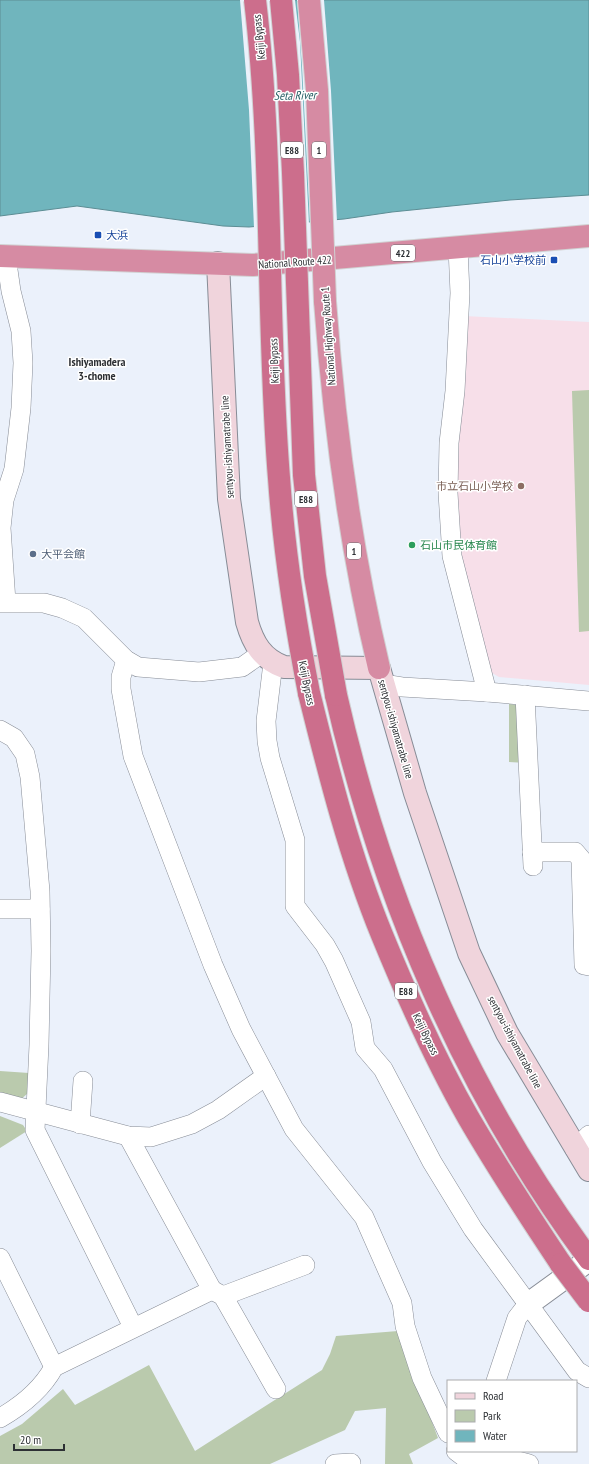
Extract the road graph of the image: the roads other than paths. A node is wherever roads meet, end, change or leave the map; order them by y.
1 (255, 0) edge
2 (281, 0) edge
3 (309, 0) edge
4 (589, 236) edge
5 (458, 248) junction
6 (3, 256) edge
7 (218, 263) junction
8 (3, 603) edge
9 (268, 658) junction
10 (126, 660) junction
11 (381, 676) junction
12 (487, 692) junction
13 (525, 695) junction
14 (589, 701) edge
15 (0, 730) edge
16 (0, 909) edge
17 (40, 910) junction
18 (589, 966) edge
19 (266, 1076) junction
20 (84, 1081) dead end
21 (0, 1102) edge
22 (36, 1113) junction
23 (80, 1124) junction
24 (128, 1136) junction
25 (582, 1142) edge
26 (589, 1170) edge
27 (586, 1256) edge
28 (0, 1258) edge
29 (305, 1265) dead end
30 (218, 1293) junction
31 (589, 1301) edge
32 (527, 1305) junction
33 (134, 1327) junction
34 (54, 1367) junction
35 (589, 1378) edge
36 (496, 1380) edge
37 (276, 1389) dead end
38 (0, 1418) edge
39 (447, 1431) edge
40 (457, 1452) edge
41 (482, 1458) edge
42 (529, 1464) edge

1 - 31 highway, Keiji Bypass / E88, bridge
2 - 27 highway, E88, bridge
3 - 11 highway, National Highway Route 1 / 1, bridge
4 - 5 highway, National Route 422 / 422
5 - 7 highway, National Route 422 / 422
5 - 12 street
6 - 7 highway, National Route 422 / 422
6 - 8 street
7 - 9 main road, sentyou-ishiyamatrabe line
8 - 10 street
9 - 10 street
9 - 11 main road, sentyou-ishiyamatrabe line
9 - 32 street
10 - 19 street
11 - 12 street
11 - 25 main road, sentyou-ishiyamatrabe line
12 - 13 street
13 - 14 street
13 - 18 street
15 - 17 street
16 - 17 street
17 - 22 street
19 - 24 street
19 - 39 street
20 - 23 street
21 - 22 street
22 - 23 street
22 - 33 street
23 - 24 street
24 - 30 street
25 - 26 main road, sentyou-ishiyamatrabe line
27 - 32 street
28 - 34 street
29 - 30 street
30 - 33 street
30 - 37 street
32 - 35 street
32 - 36 street
33 - 34 street
34 - 38 street
40 - 41 street
41 - 42 street

